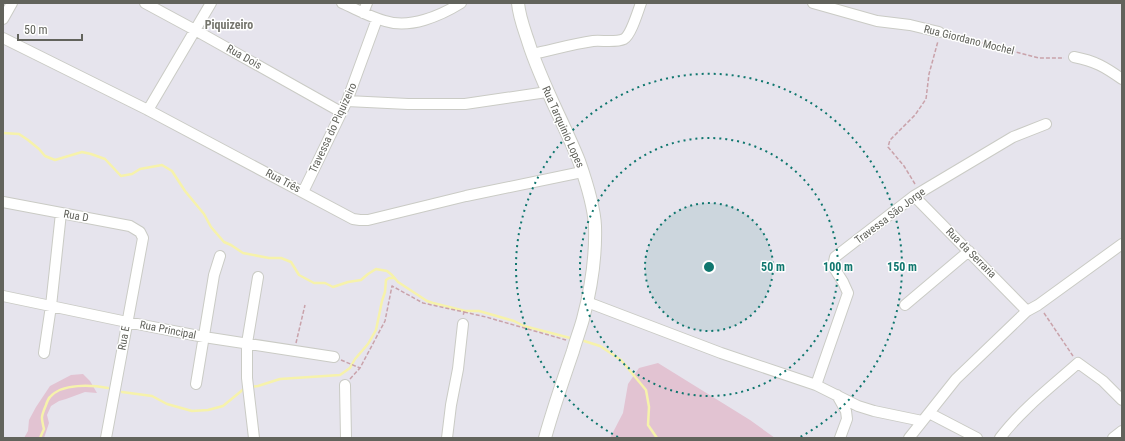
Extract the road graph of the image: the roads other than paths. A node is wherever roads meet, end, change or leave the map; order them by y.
1 (12, 3) edge
2 (145, 3) edge
3 (211, 3) edge
4 (342, 3) edge
5 (368, 3) edge
6 (461, 3) edge
7 (518, 3) edge
8 (641, 3) edge
9 (813, 3) edge
10 (363, 13) junction
11 (3, 18) edge
12 (377, 19) junction
13 (195, 30) junction
14 (939, 32) road end
15 (3, 38) edge
16 (532, 54) junction
17 (1074, 57) road end
18 (1122, 79) edge
19 (547, 92) junction
20 (347, 102) junction
21 (148, 110) junction
22 (341, 112) junction
23 (1046, 124) dead end
24 (582, 172) junction
25 (303, 192) junction
26 (917, 194) junction
27 (3, 202) edge
28 (61, 213) junction
29 (143, 238) joint
30 (1122, 244) edge
31 (969, 251) junction
32 (220, 256) dead end
33 (258, 277) dead end
34 (3, 296) edge
35 (587, 302) junction
36 (905, 305) dead end
37 (51, 306) junction
38 (1027, 311) junction
39 (127, 322) junction
40 (463, 324) road end
41 (204, 337) junction
42 (247, 343) junction
43 (44, 353) dead end
44 (334, 357) dead end
45 (196, 384) dead end
46 (345, 385) road end
47 (816, 385) junction
48 (836, 394) junction
49 (1122, 400) edge
50 (929, 413) junction
51 (922, 421) junction
52 (1122, 431) edge
53 (106, 438) edge
54 (254, 438) edge
55 (346, 438) edge
56 (447, 438) edge
57 (545, 438) edge
58 (840, 438) edge
59 (909, 438) edge
60 (977, 438) edge
61 (1000, 438) edge
62 (1113, 438) edge

1 - 11 street
2 - 13 street, Rua Dois
3 - 13 street
4 - 10 street
5 - 10 street
6 - 12 street
7 - 16 main road, Rua Tarquinio Lopes
8 - 16 street
9 - 14 street, Rua Giordano Mochel
10 - 12 street
12 - 20 street, Travessa do Piquizeiro
13 - 21 street
13 - 22 street, Rua Dois
15 - 21 street, Rua Três
16 - 19 main road, Rua Tarquinio Lopes
17 - 18 street
19 - 20 street
19 - 24 main road, Rua Tarquinio Lopes
20 - 22 street, Travessa do Piquizeiro
21 - 25 street, Rua Três
22 - 25 street, Travessa do Piquizeiro
23 - 26 street, Travessa São Jorge
24 - 25 street, Rua Três
24 - 35 main road, Rua Tarquinio Lopes
26 - 31 street, Rua da Serraria
26 - 47 street, Travessa São Jorge
27 - 28 street, Rua D
28 - 29 street, Rua D
28 - 37 street
29 - 39 street, Rua E
30 - 38 street
31 - 36 street
31 - 38 street, Rua da Serraria
32 - 41 street
33 - 42 street
34 - 37 street, Rua Principal
35 - 47 street
35 - 57 main road, Rua Tarquinio Lopes
37 - 39 street, Rua Principal
37 - 43 street
38 - 50 street
39 - 41 street, Rua Principal
39 - 53 street, Rua E
40 - 56 street
41 - 42 street, Rua Principal
41 - 45 street
42 - 44 street, Rua Principal
42 - 54 street
46 - 55 street
47 - 48 street
48 - 51 street
48 - 58 street
49 - 61 street
50 - 51 street
50 - 60 street
51 - 59 street
52 - 62 street

